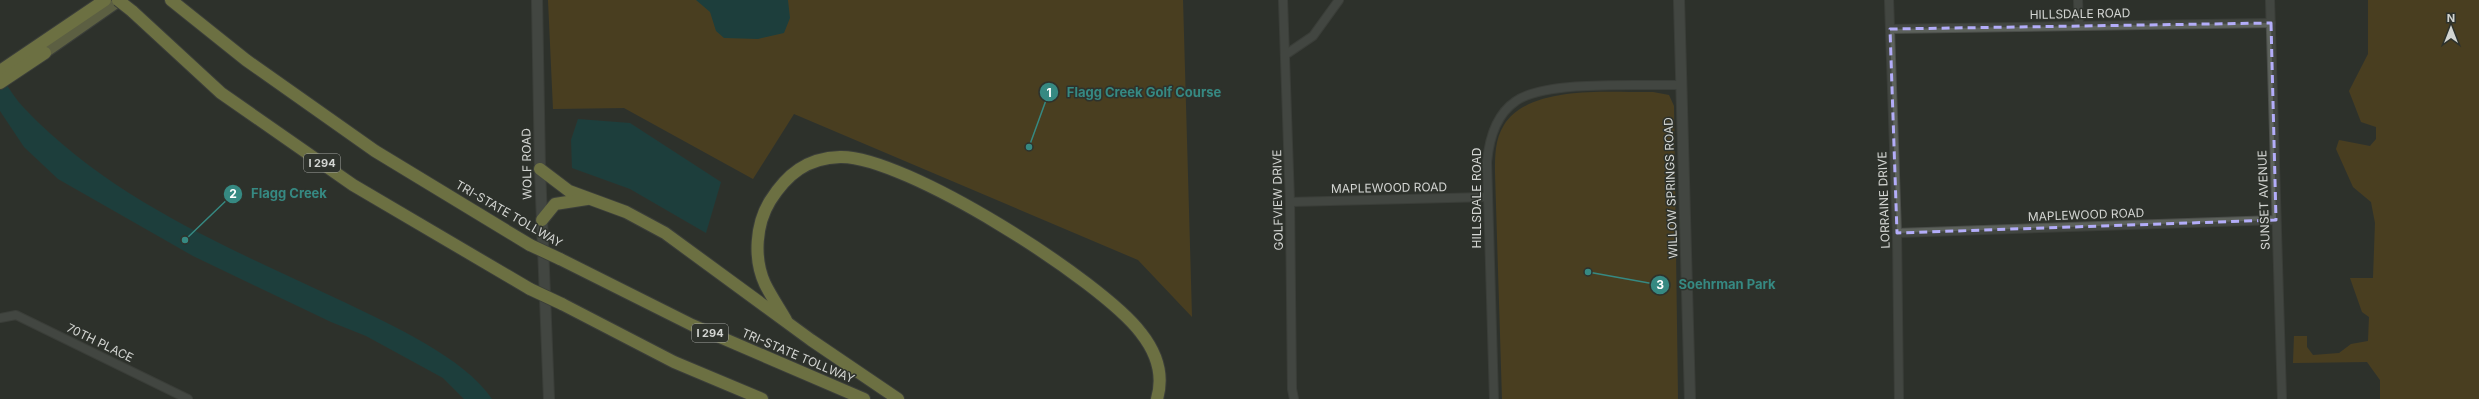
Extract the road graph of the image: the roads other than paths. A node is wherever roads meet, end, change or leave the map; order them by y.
1 (96, 0) edge
2 (105, 0) edge
3 (119, 0) edge
4 (171, 0) edge
5 (537, 0) edge
6 (1283, 0) edge
7 (1339, 0) edge
8 (1679, 0) edge
9 (1889, 0) edge
10 (2078, 0) edge
11 (2270, 0) edge
12 (2271, 22) junction
13 (2079, 26) junction
14 (1890, 29) junction
15 (45, 53) joint
16 (1285, 55) junction
17 (3, 72) edge
18 (1681, 85) junction
19 (540, 169) junction
20 (1487, 197) junction
21 (590, 199) junction
22 (1290, 202) junction
23 (542, 220) junction
24 (2276, 220) junction
25 (1897, 233) junction
26 (0, 318) edge
27 (786, 320) junction
28 (188, 399) edge
29 (549, 399) edge
30 (762, 399) edge
31 (864, 399) edge
32 (898, 399) edge
33 (1157, 399) edge
34 (1294, 399) edge
35 (1494, 399) edge
36 (1690, 399) edge
37 (1899, 399) edge
38 (2282, 399) edge

1 - 17 highway
2 - 17 highway
3 - 15 main road
3 - 30 highway, I 294, bridge
4 - 31 highway, TRI-STATE TOLLWAY / I 294, bridge
5 - 19 street, WOLF ROAD
6 - 16 street, GOLFVIEW DRIVE
7 - 16 street
8 - 18 street, WILLOW SPRINGS ROAD
9 - 14 street, LORRAINE DRIVE
10 - 13 street
11 - 12 street, SUNSET AVENUE
12 - 13 street, HILLSDALE ROAD
12 - 24 street, SUNSET AVENUE
13 - 14 street, HILLSDALE ROAD
14 - 25 street, LORRAINE DRIVE
15 - 17 highway
16 - 22 street, GOLFVIEW DRIVE
18 - 20 street, HILLSDALE ROAD
18 - 36 street, WILLOW SPRINGS ROAD
19 - 21 highway
19 - 23 street, WOLF ROAD
20 - 22 street, MAPLEWOOD ROAD
20 - 35 street, HILLSDALE ROAD
21 - 23 highway
21 - 27 highway
22 - 34 street, GOLFVIEW DRIVE
23 - 29 street, WOLF ROAD
24 - 25 street, MAPLEWOOD ROAD
24 - 38 street, SUNSET AVENUE
25 - 37 street, LORRAINE DRIVE
26 - 28 street, 70TH PLACE
27 - 32 highway
27 - 33 highway

